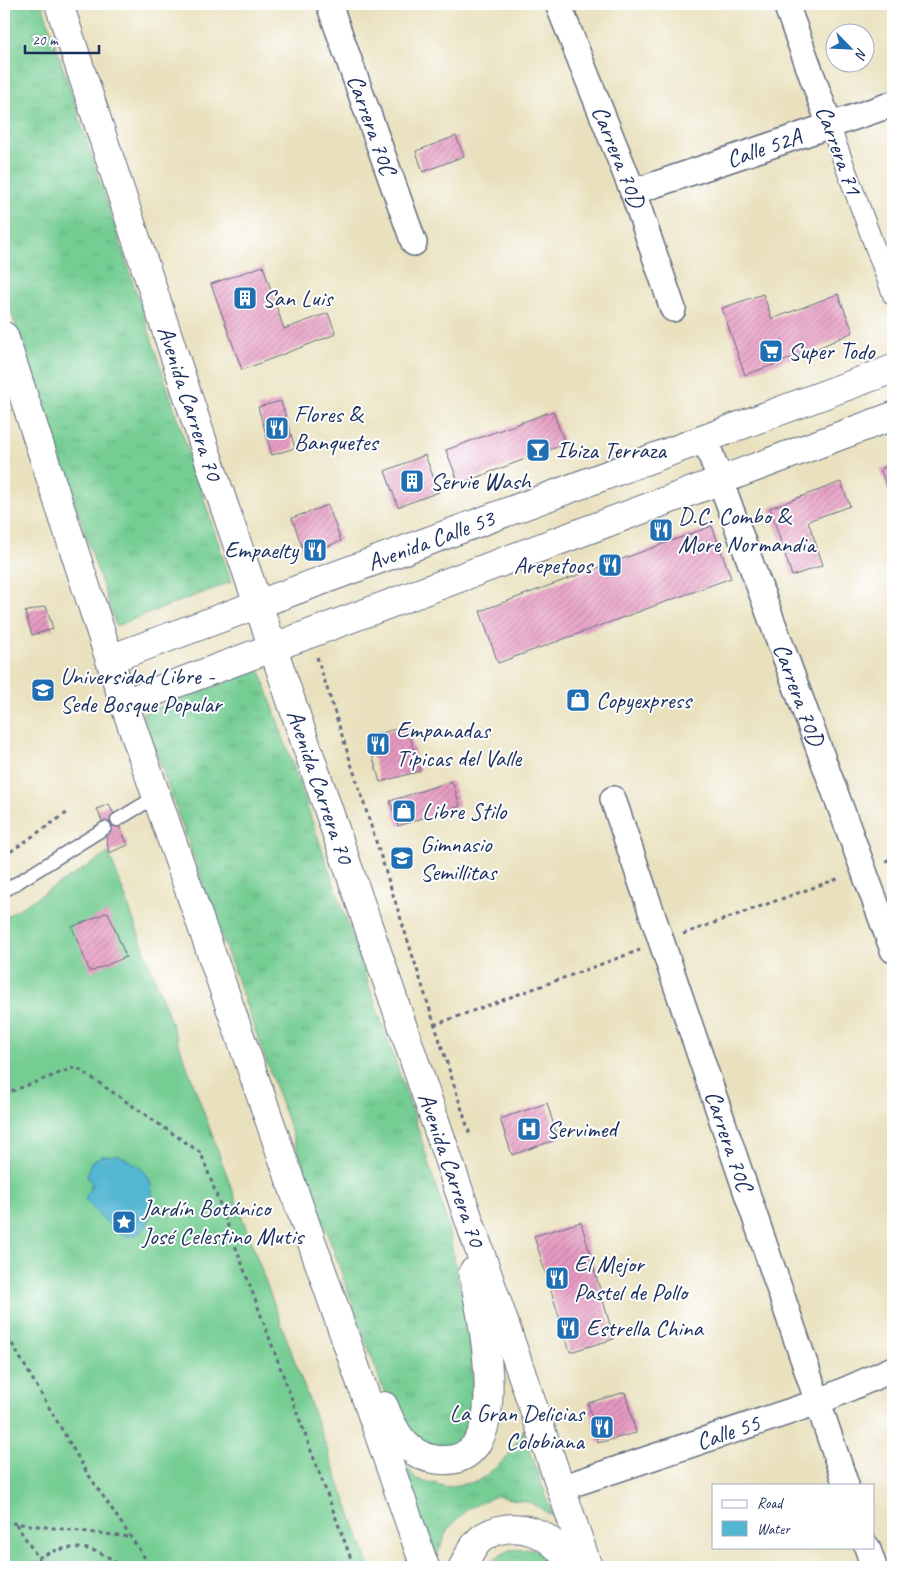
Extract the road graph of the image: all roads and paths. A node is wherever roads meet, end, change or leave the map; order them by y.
1 (59, 4) edge
2 (329, 4) edge
3 (558, 4) edge
4 (786, 4) edge
5 (893, 104) edge
6 (830, 126) junction
7 (632, 192) junction
8 (414, 243) dead end
9 (893, 296) edge
10 (673, 309) dead end
11 (4, 336) edge
12 (893, 369) edge
13 (893, 416) edge
14 (704, 439) junction
15 (719, 481) junction
16 (258, 604) junction
17 (273, 648) junction
18 (315, 649) dead end
19 (110, 659) junction
20 (124, 703) junction
21 (157, 796) junction
22 (613, 798) dead end
23 (68, 812) dead end
24 (117, 820) dead end
25 (105, 828) dead end
26 (4, 856) edge
27 (4, 892) edge
28 (893, 950) edge
29 (4, 1094) edge
30 (471, 1139) dead end
31 (460, 1191) junction
32 (322, 1273) junction
33 (4, 1330) edge
34 (893, 1369) edge
35 (818, 1402) junction
36 (846, 1484) edge
37 (561, 1488) junction
38 (4, 1522) edge
39 (16, 1523) junction
40 (131, 1537) junction
41 (867, 1548) edge
42 (38, 1557) junction
43 (147, 1561) junction
44 (26, 1567) edge
45 (44, 1567) edge
46 (121, 1567) edge
47 (138, 1567) edge
48 (151, 1567) edge
49 (354, 1567) edge
50 (425, 1567) edge
51 (463, 1567) edge
52 (571, 1567) edge
53 (588, 1567) edge
54 (874, 1567) edge

1 - 16 main road, Avenida Carrera 70
2 - 8 street, Carrera 70C
3 - 7 street, Carrera 70D
4 - 6 street, Carrera 71
5 - 6 street, Calle 52A
6 - 7 street, Calle 52A
6 - 9 street, Carrera 71
7 - 10 street, Carrera 70D
11 - 19 main road
12 - 14 main road, Avenida Calle 53
13 - 15 main road, Avenida Calle 53
14 - 15 street, Carrera 70D
14 - 16 main road, Avenida Calle 53
15 - 17 main road, Avenida Calle 53
15 - 28 street, Carrera 70D
16 - 17 main road, Avenida Carrera 70
16 - 19 main road, Avenida Calle 53
17 - 20 main road, Avenida Calle 53
17 - 31 main road, Avenida Carrera 70
18 - 30 path
19 - 20 main road
20 - 21 main road
21 - 24 lane
21 - 32 main road
22 - 35 street, Carrera 70C
23 - 26 path
25 - 27 lane
29 - 49 path
31 - 32 main road
31 - 37 main road, Avenida Carrera 70
32 - 50 main road
33 - 40 path
34 - 35 street, Calle 55
35 - 36 street, Carrera 70C
35 - 37 street, Calle 55
37 - 53 main road, Avenida Carrera 70
38 - 39 path
39 - 40 path
39 - 42 path
40 - 43 path
41 - 54 street
42 - 44 path
42 - 45 path
42 - 46 path
43 - 47 path
43 - 48 path
51 - 52 main road

